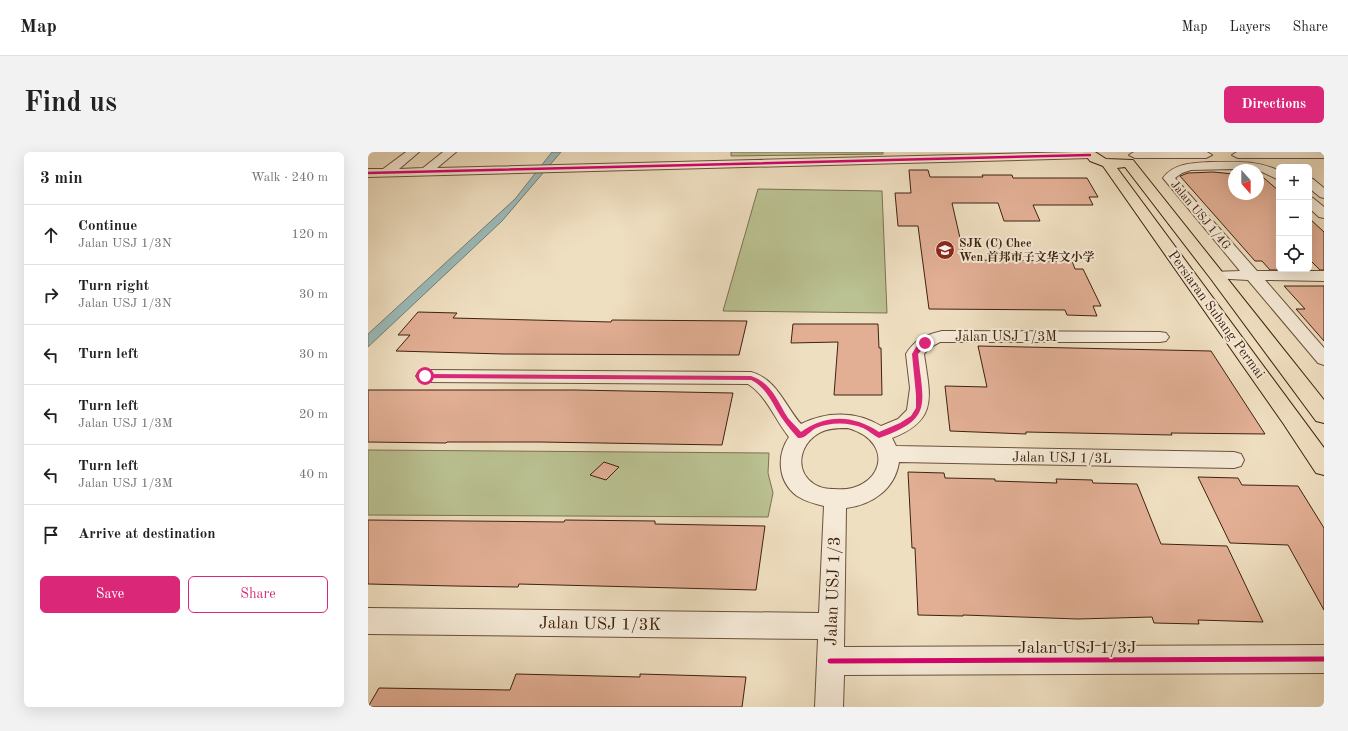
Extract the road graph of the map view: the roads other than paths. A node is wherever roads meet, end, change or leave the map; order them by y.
1 (413, 152) edge
2 (450, 152) edge
3 (1089, 154) edge
4 (1259, 155) junction
5 (1274, 155) junction
6 (1324, 155) edge
7 (1132, 157) edge
8 (1108, 163) junction
9 (1324, 166) edge
10 (1267, 170) junction
11 (433, 171) junction
12 (387, 172) junction
13 (368, 173) edge
14 (1276, 174) edge
15 (1312, 184) edge
16 (1324, 194) edge
17 (1312, 204) edge
18 (1324, 214) edge
19 (1276, 265) edge
20 (1312, 265) edge
21 (1324, 265) edge
22 (1247, 270) junction
23 (1217, 275) junction
24 (1324, 276) edge
25 (1160, 337) dead end
26 (1322, 354) edge
27 (425, 376) dead end
28 (1324, 415) edge
29 (879, 435) junction
30 (800, 436) junction
31 (889, 454) junction
32 (1234, 460) dead end
33 (1324, 466) edge
34 (835, 500) junction
35 (368, 620) edge
36 (831, 626) junction
37 (1324, 659) edge
38 (830, 662) junction
39 (829, 707) edge

1 - 12 street
2 - 11 street
3 - 8 main road
3 - 11 street
4 - 5 street
4 - 7 street
4 - 10 street
5 - 6 street
5 - 9 street
7 - 8 main road
7 - 23 main road, Persiaran Subang Permai
8 - 33 main road, Persiaran Subang Permai
10 - 14 street
10 - 22 street, Jalan USJ 1/4G
11 - 12 street
12 - 13 street
15 - 16 street
17 - 18 street
19 - 22 street
20 - 21 street
22 - 23 street
22 - 24 street
22 - 26 street
23 - 28 main road, Persiaran Subang Permai
25 - 29 street, Jalan USJ 1/3M
27 - 30 street
29 - 30 street
29 - 31 street
30 - 34 street
31 - 32 street, Jalan USJ 1/3L
31 - 34 street
34 - 36 street, Jalan USJ 1/3
35 - 36 street, Jalan USJ 1/3K
36 - 38 street, Jalan USJ 1/3
37 - 38 street, Jalan USJ 1/3J
38 - 39 street, Jalan USJ 1/3

